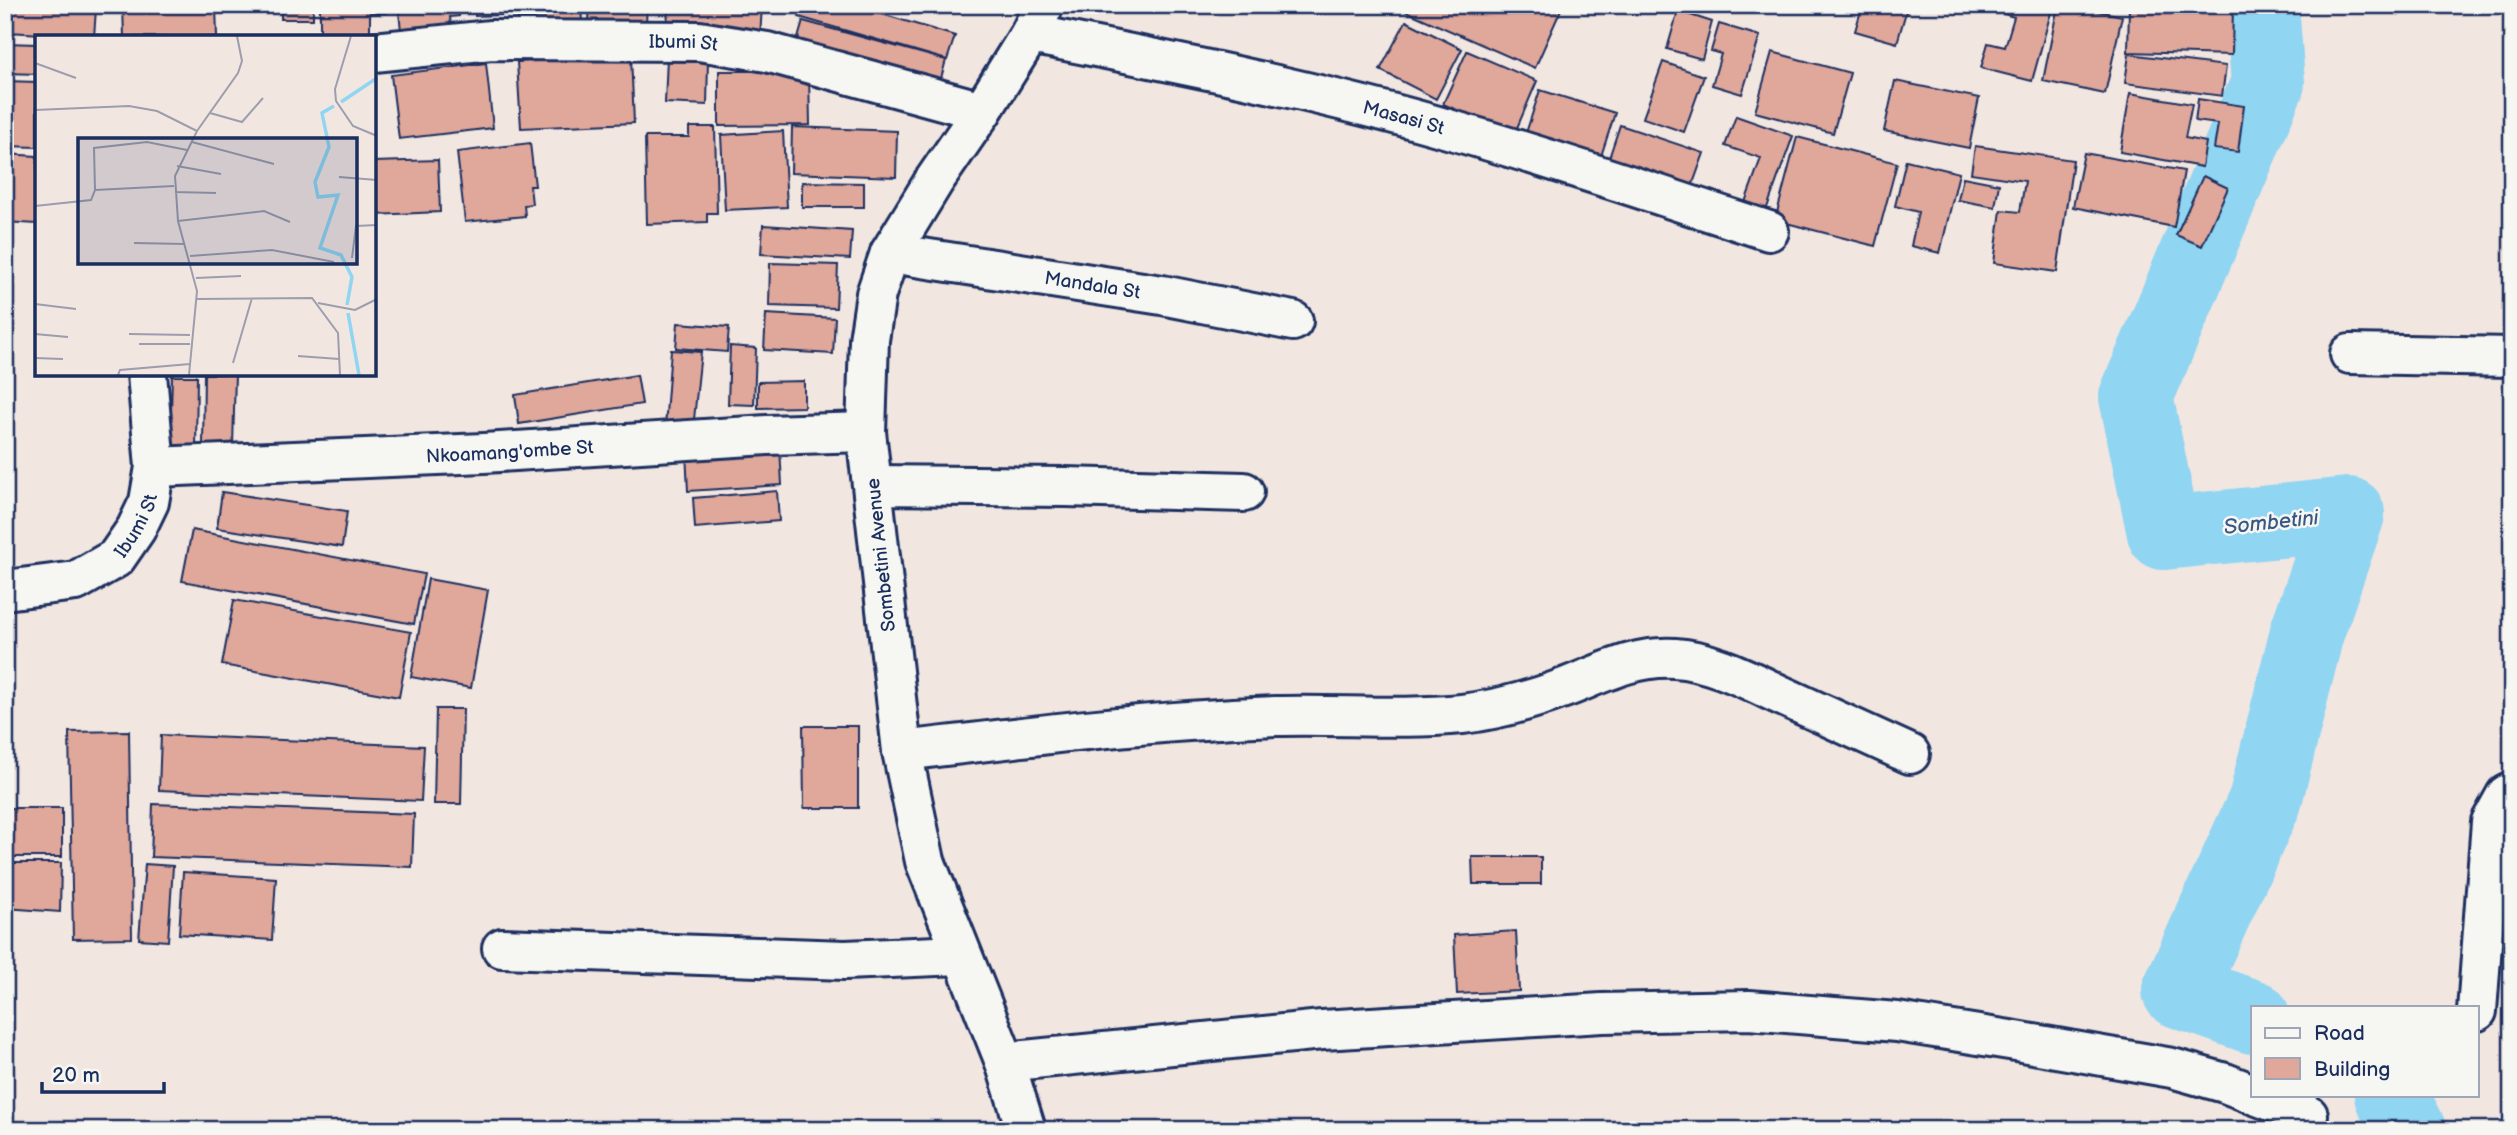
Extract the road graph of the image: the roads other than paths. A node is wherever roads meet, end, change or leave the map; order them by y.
1 (1037, 20) edge
2 (376, 51) edge
3 (982, 111) junction
4 (1769, 231) dead end
5 (890, 253) junction
6 (1293, 321) dead end
7 (2350, 354) dead end
8 (2512, 357) edge
9 (147, 376) edge
10 (866, 432) junction
11 (155, 467) junction
12 (873, 485) junction
13 (1244, 492) dead end
14 (5, 590) edge
15 (902, 751) junction
16 (1910, 754) dead end
17 (2512, 792) edge
18 (502, 948) dead end
19 (960, 955) junction
20 (2477, 1006) edge
21 (1005, 1062) junction
22 (2251, 1093) edge
23 (2259, 1096) edge
24 (2308, 1115) dead end
25 (1026, 1130) edge

1 - 3 street, Sombetini Avenue
1 - 4 street, Masasi St
2 - 3 street, Ibumi St
3 - 5 street, Sombetini Avenue
5 - 6 street, Mandala St
5 - 10 street, Sombetini Avenue
7 - 8 street
9 - 11 street, Ibumi St
10 - 11 street, Nkoamang'ombe St
10 - 12 street, Sombetini Avenue
11 - 14 street, Ibumi St
12 - 13 street
12 - 15 street, Sombetini Avenue
15 - 16 street
15 - 19 street, Sombetini Avenue
17 - 20 street
18 - 19 street
19 - 21 street, Sombetini Avenue
21 - 22 street
21 - 25 street, Sombetini Avenue
23 - 24 street

